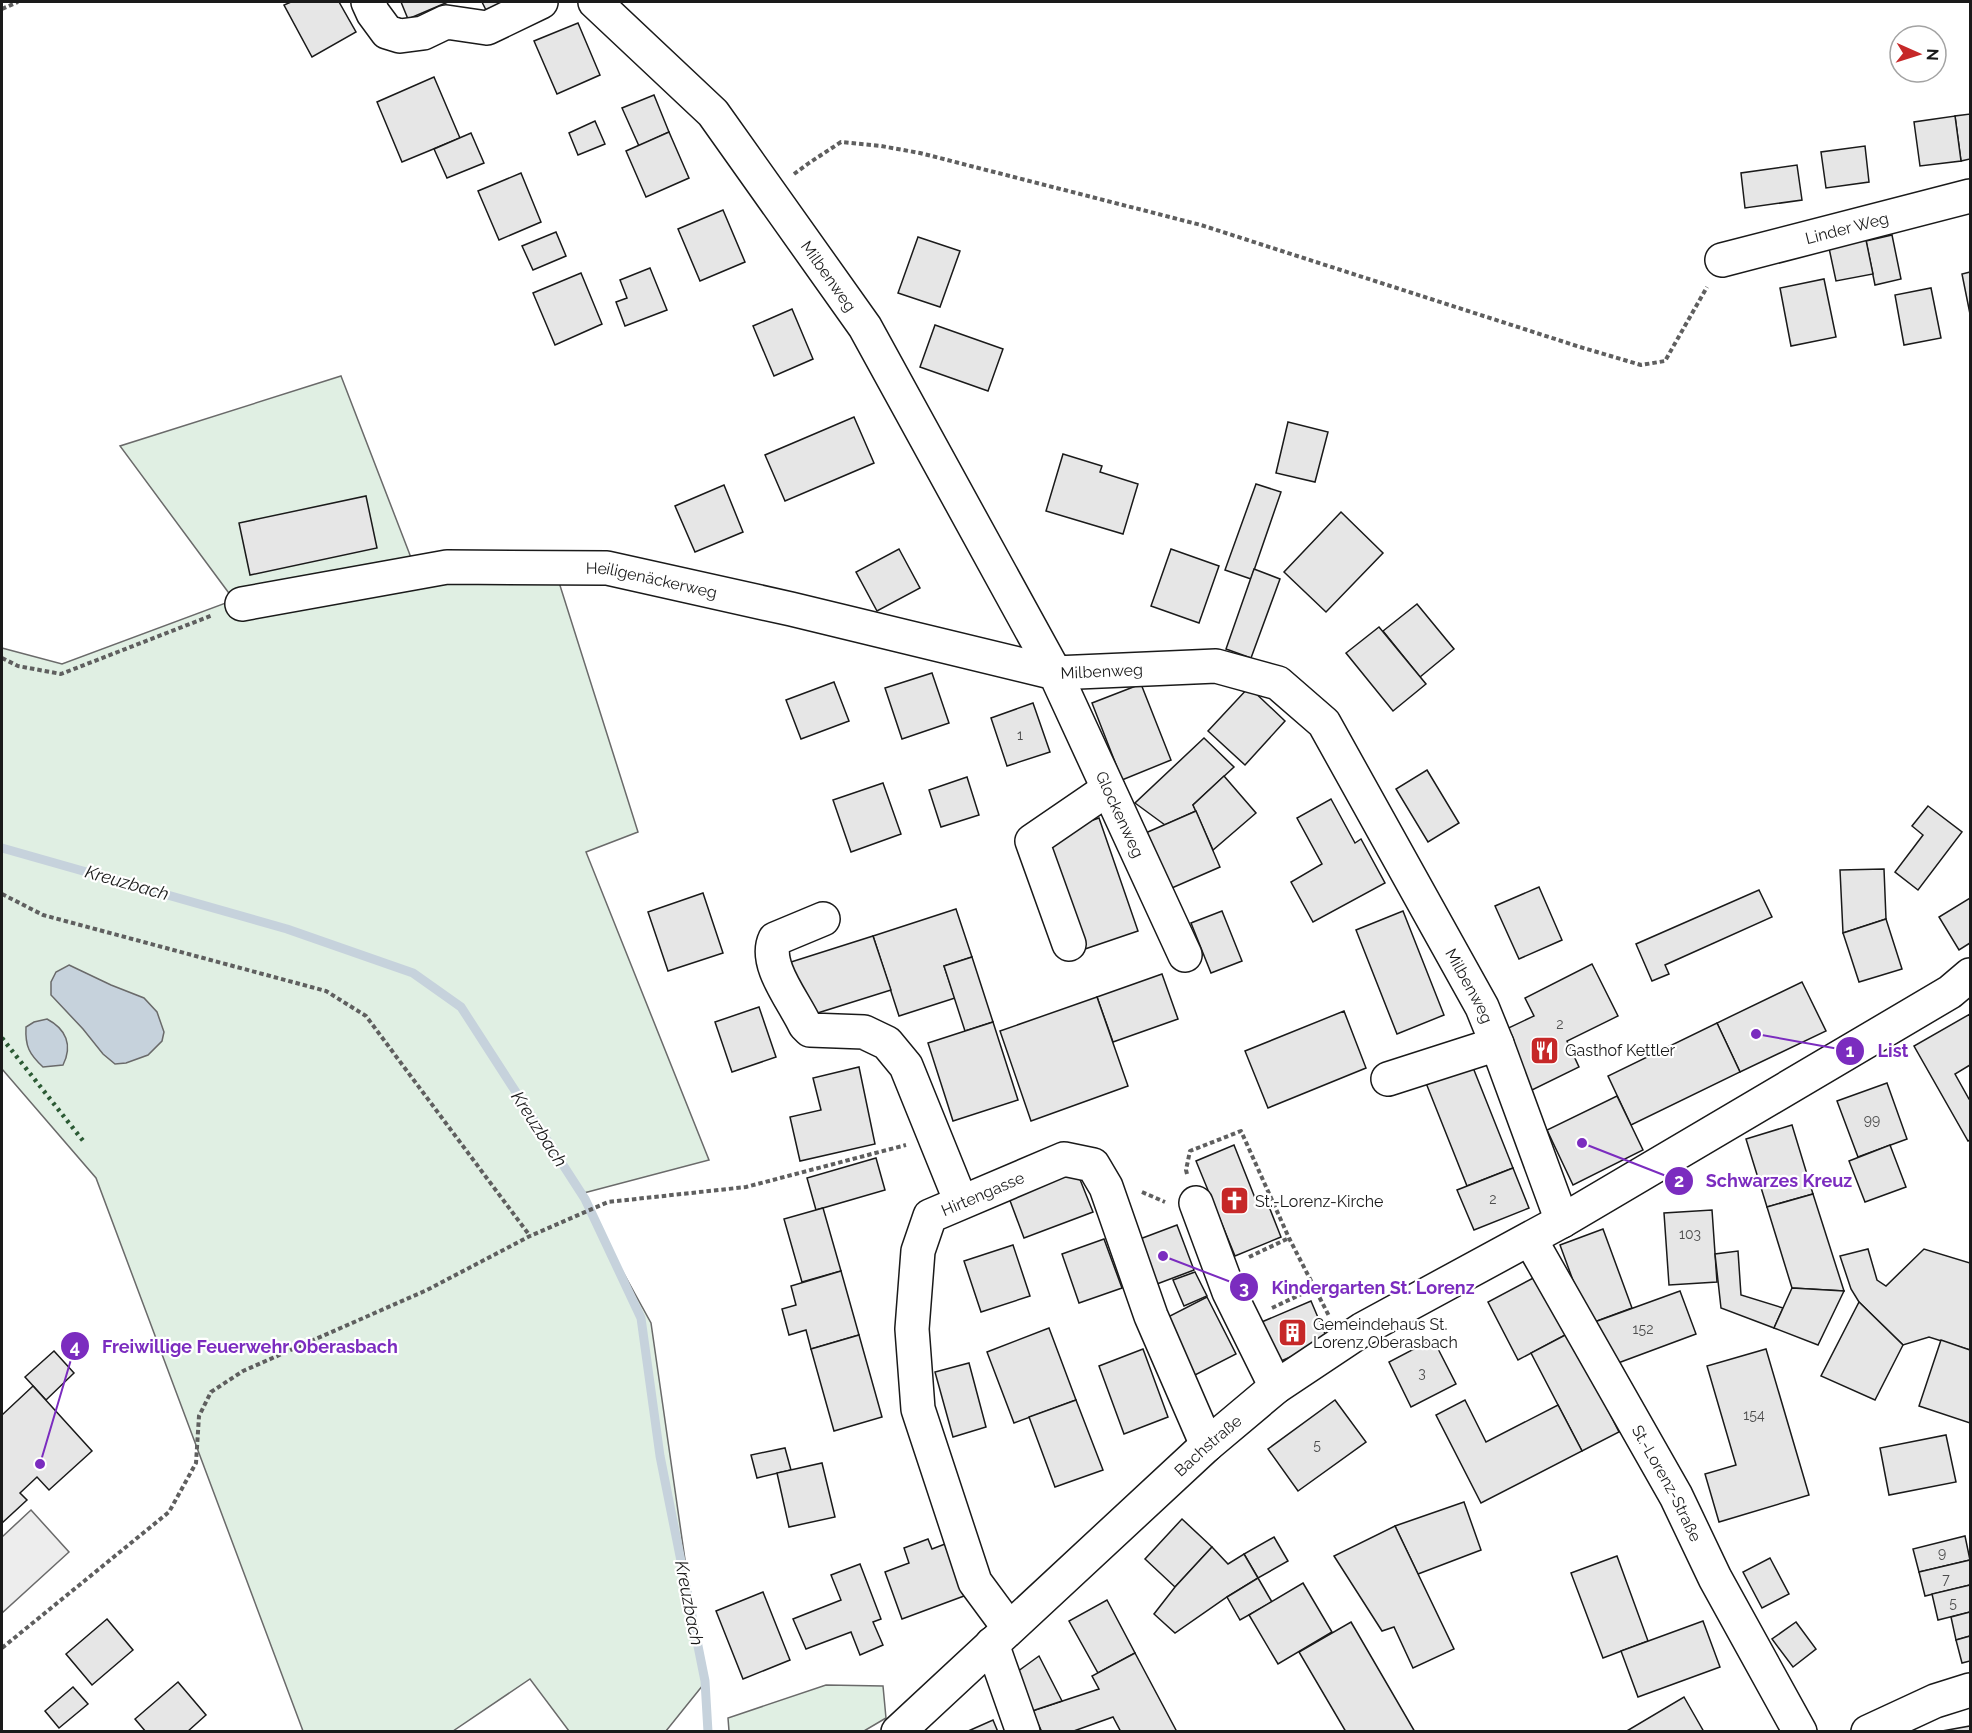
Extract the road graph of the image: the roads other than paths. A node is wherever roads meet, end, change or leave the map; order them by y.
1 (368, 2) edge
2 (541, 2) edge
3 (595, 2) edge
4 (1971, 196) edge
5 (1722, 260) road end
6 (242, 604) road end
7 (1055, 673) junction
8 (1108, 789) junction
9 (823, 919) dead end
10 (1069, 944) dead end
11 (1185, 955) dead end
12 (1971, 975) edge
13 (1497, 1044) junction
14 (1388, 1079) dead end
15 (962, 1202) junction
16 (1196, 1203) road end
17 (1562, 1221) junction
18 (1530, 1239) junction
19 (1276, 1387) junction
20 (1207, 1445) junction
21 (1001, 1636) junction
22 (1971, 1690) edge
23 (898, 1731) edge
24 (1023, 1731) edge
25 (1800, 1731) edge
26 (1868, 1731) edge

1 - 2 street
3 - 7 street, Milbenweg
4 - 5 street, Linder Weg
6 - 7 street, Heiligenäckerweg
7 - 8 street, Glockenweg
7 - 13 street, Milbenweg
8 - 10 street
8 - 11 street, Glockenweg
9 - 15 street
12 - 17 street, Bachstraße
13 - 14 street
13 - 17 street, Milbenweg
15 - 20 street, Hirtengasse
15 - 21 street, Hirtengasse
16 - 19 street
17 - 18 street, Bachstraße
18 - 19 street, Bachstraße
18 - 25 street, St.-Lorenz-Straße
19 - 20 street, Bachstraße
20 - 21 street, Bachstraße
21 - 23 street, Bachstraße
21 - 24 street, Hirtengasse
22 - 26 street

